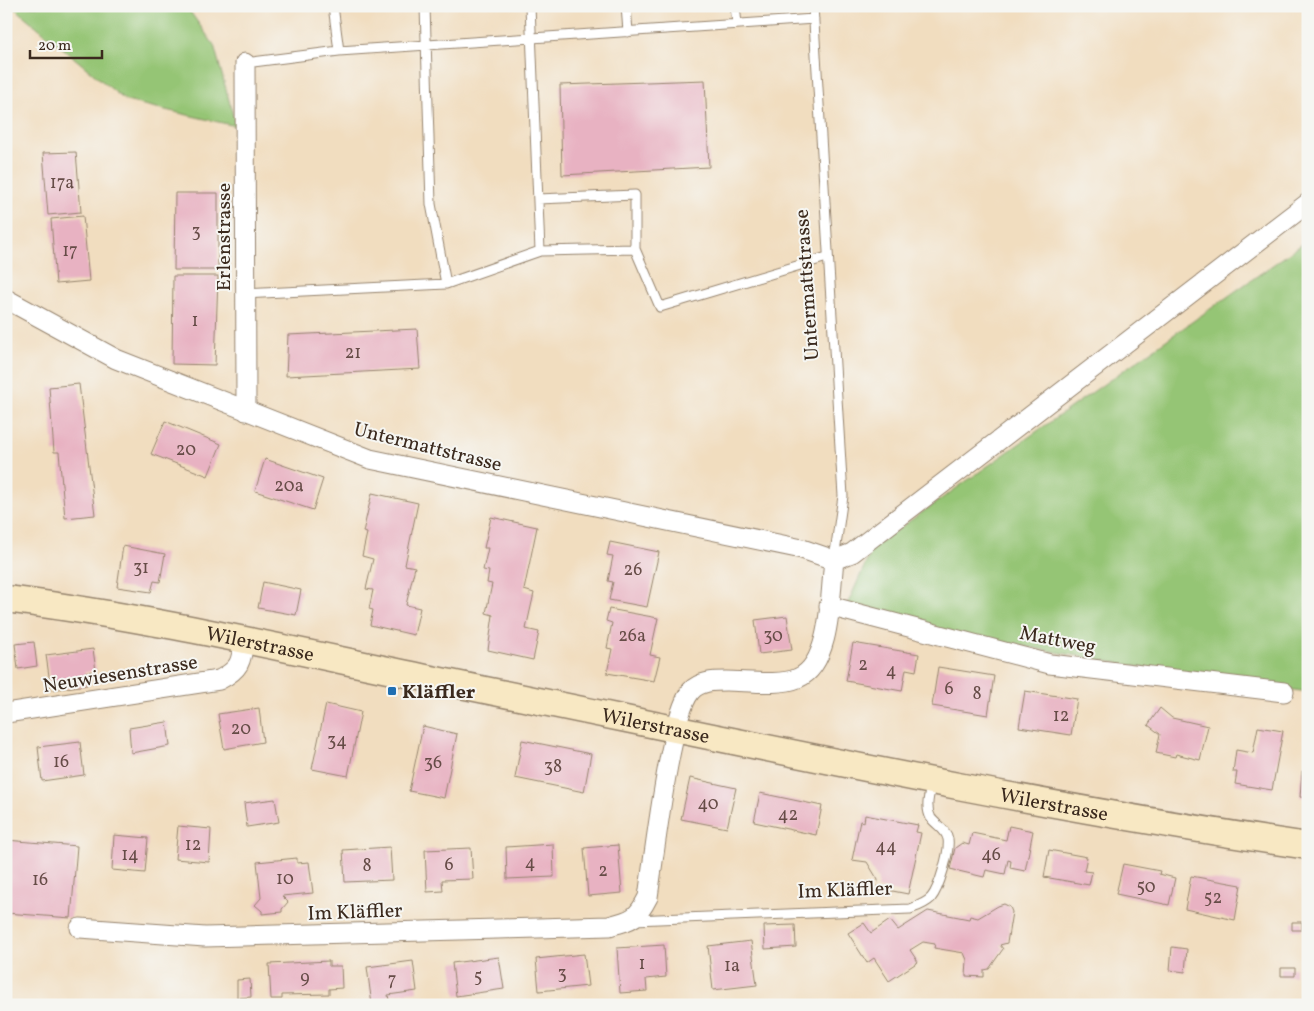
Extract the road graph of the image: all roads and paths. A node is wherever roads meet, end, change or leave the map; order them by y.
1 (333, 6) edge
2 (425, 6) edge
3 (530, 6) edge
4 (626, 6) edge
5 (735, 6) edge
6 (813, 6) edge
7 (814, 19) junction
8 (737, 24) junction
9 (628, 32) junction
10 (532, 38) junction
11 (426, 45) junction
12 (339, 51) junction
13 (245, 63) joint
14 (538, 199) junction
15 (1308, 203) edge
16 (636, 249) junction
17 (540, 251) junction
18 (827, 257) junction
19 (446, 284) junction
20 (246, 294) junction
21 (6, 299) edge
22 (246, 411) junction
23 (834, 560) junction
24 (6, 599) edge
25 (829, 606) junction
26 (244, 640) junction
27 (1284, 692) dead end
28 (6, 713) edge
29 (676, 730) junction
30 (932, 780) junction
31 (1308, 846) edge
32 (631, 920) junction
33 (80, 928) dead end

1 - 12 lane
2 - 11 lane
3 - 10 lane
4 - 9 lane
5 - 8 lane
6 - 7 lane, Untermattstrasse
7 - 8 lane
7 - 18 lane, Untermattstrasse
8 - 9 lane
9 - 10 lane
10 - 11 lane
10 - 14 lane
11 - 12 lane
11 - 19 lane
12 - 13 lane
13 - 20 street, Erlenstrasse
14 - 16 lane
14 - 17 lane
15 - 23 street
16 - 17 lane
16 - 18 lane
17 - 19 lane
18 - 23 lane, Untermattstrasse
19 - 20 lane
20 - 22 street, Erlenstrasse
21 - 22 street, Untermattstrasse
22 - 23 street, Untermattstrasse
23 - 25 street, Untermattstrasse
24 - 26 main road, Wilerstrasse
25 - 27 street, Mattweg
25 - 29 street, Untermattstrasse
26 - 28 street, Neuwiesenstrasse
26 - 29 main road, Wilerstrasse
29 - 30 main road, Wilerstrasse
29 - 32 street
30 - 31 main road, Wilerstrasse
30 - 32 lane, Im Kläffler
32 - 33 street, Im Kläffler

